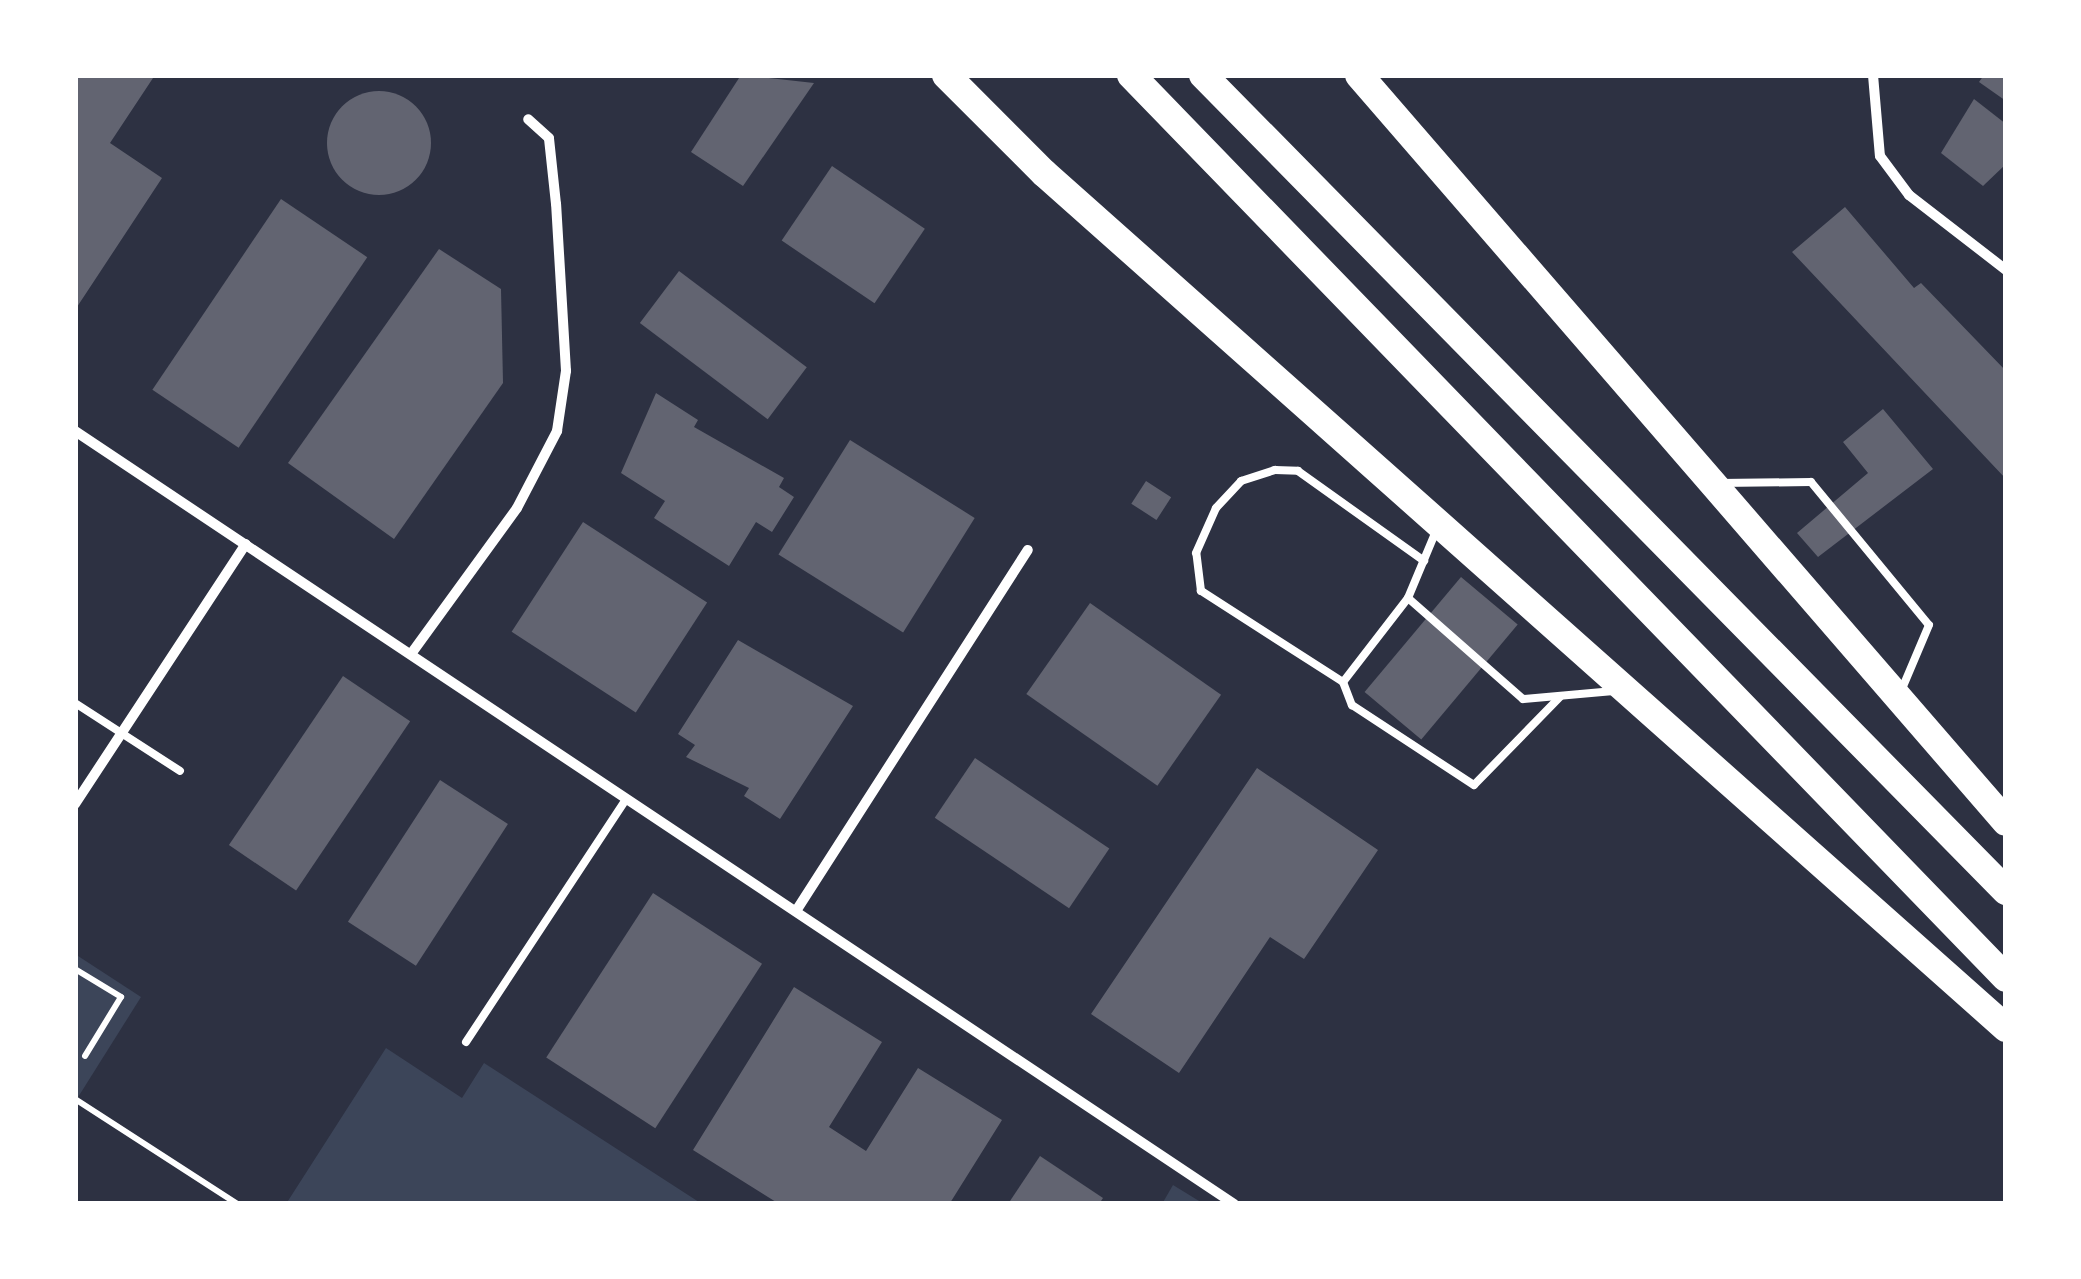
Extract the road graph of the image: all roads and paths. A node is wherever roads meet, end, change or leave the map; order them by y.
1 (946, 75) edge
2 (1131, 75) edge
3 (1203, 75) edge
4 (1359, 75) edge
5 (1873, 75) edge
6 (528, 119) dead end
7 (2006, 270) edge
8 (75, 432) edge
9 (1712, 483) junction
10 (1440, 522) junction
11 (246, 544) junction
12 (1028, 550) dead end
13 (1424, 561) junction
14 (1408, 598) junction
15 (412, 654) junction
16 (1342, 682) junction
17 (1629, 689) junction
18 (1562, 695) junction
19 (1898, 697) junction
20 (75, 703) edge
21 (122, 732) junction
22 (180, 771) dead end
23 (626, 799) junction
24 (75, 804) edge
25 (2006, 822) edge
26 (2006, 891) edge
27 (796, 911) junction
28 (75, 969) edge
29 (2006, 978) edge
30 (2006, 1028) edge
31 (466, 1042) dead end
32 (86, 1056) dead end
33 (75, 1099) edge
34 (237, 1204) edge
35 (1234, 1204) edge

1 - 10 highway
2 - 29 highway
3 - 26 highway
4 - 9 highway
5 - 7 street
6 - 15 street
8 - 11 street
9 - 19 highway
9 - 19 lane
10 - 13 lane
10 - 17 highway
11 - 15 street
11 - 21 street
12 - 27 street
13 - 14 lane
13 - 16 lane
14 - 16 lane
14 - 18 lane
15 - 23 street
16 - 18 lane
17 - 18 lane
17 - 30 highway
19 - 25 highway
20 - 21 lane
21 - 22 lane
21 - 24 street
23 - 27 street
23 - 31 lane
27 - 35 street
28 - 32 path
33 - 34 path

